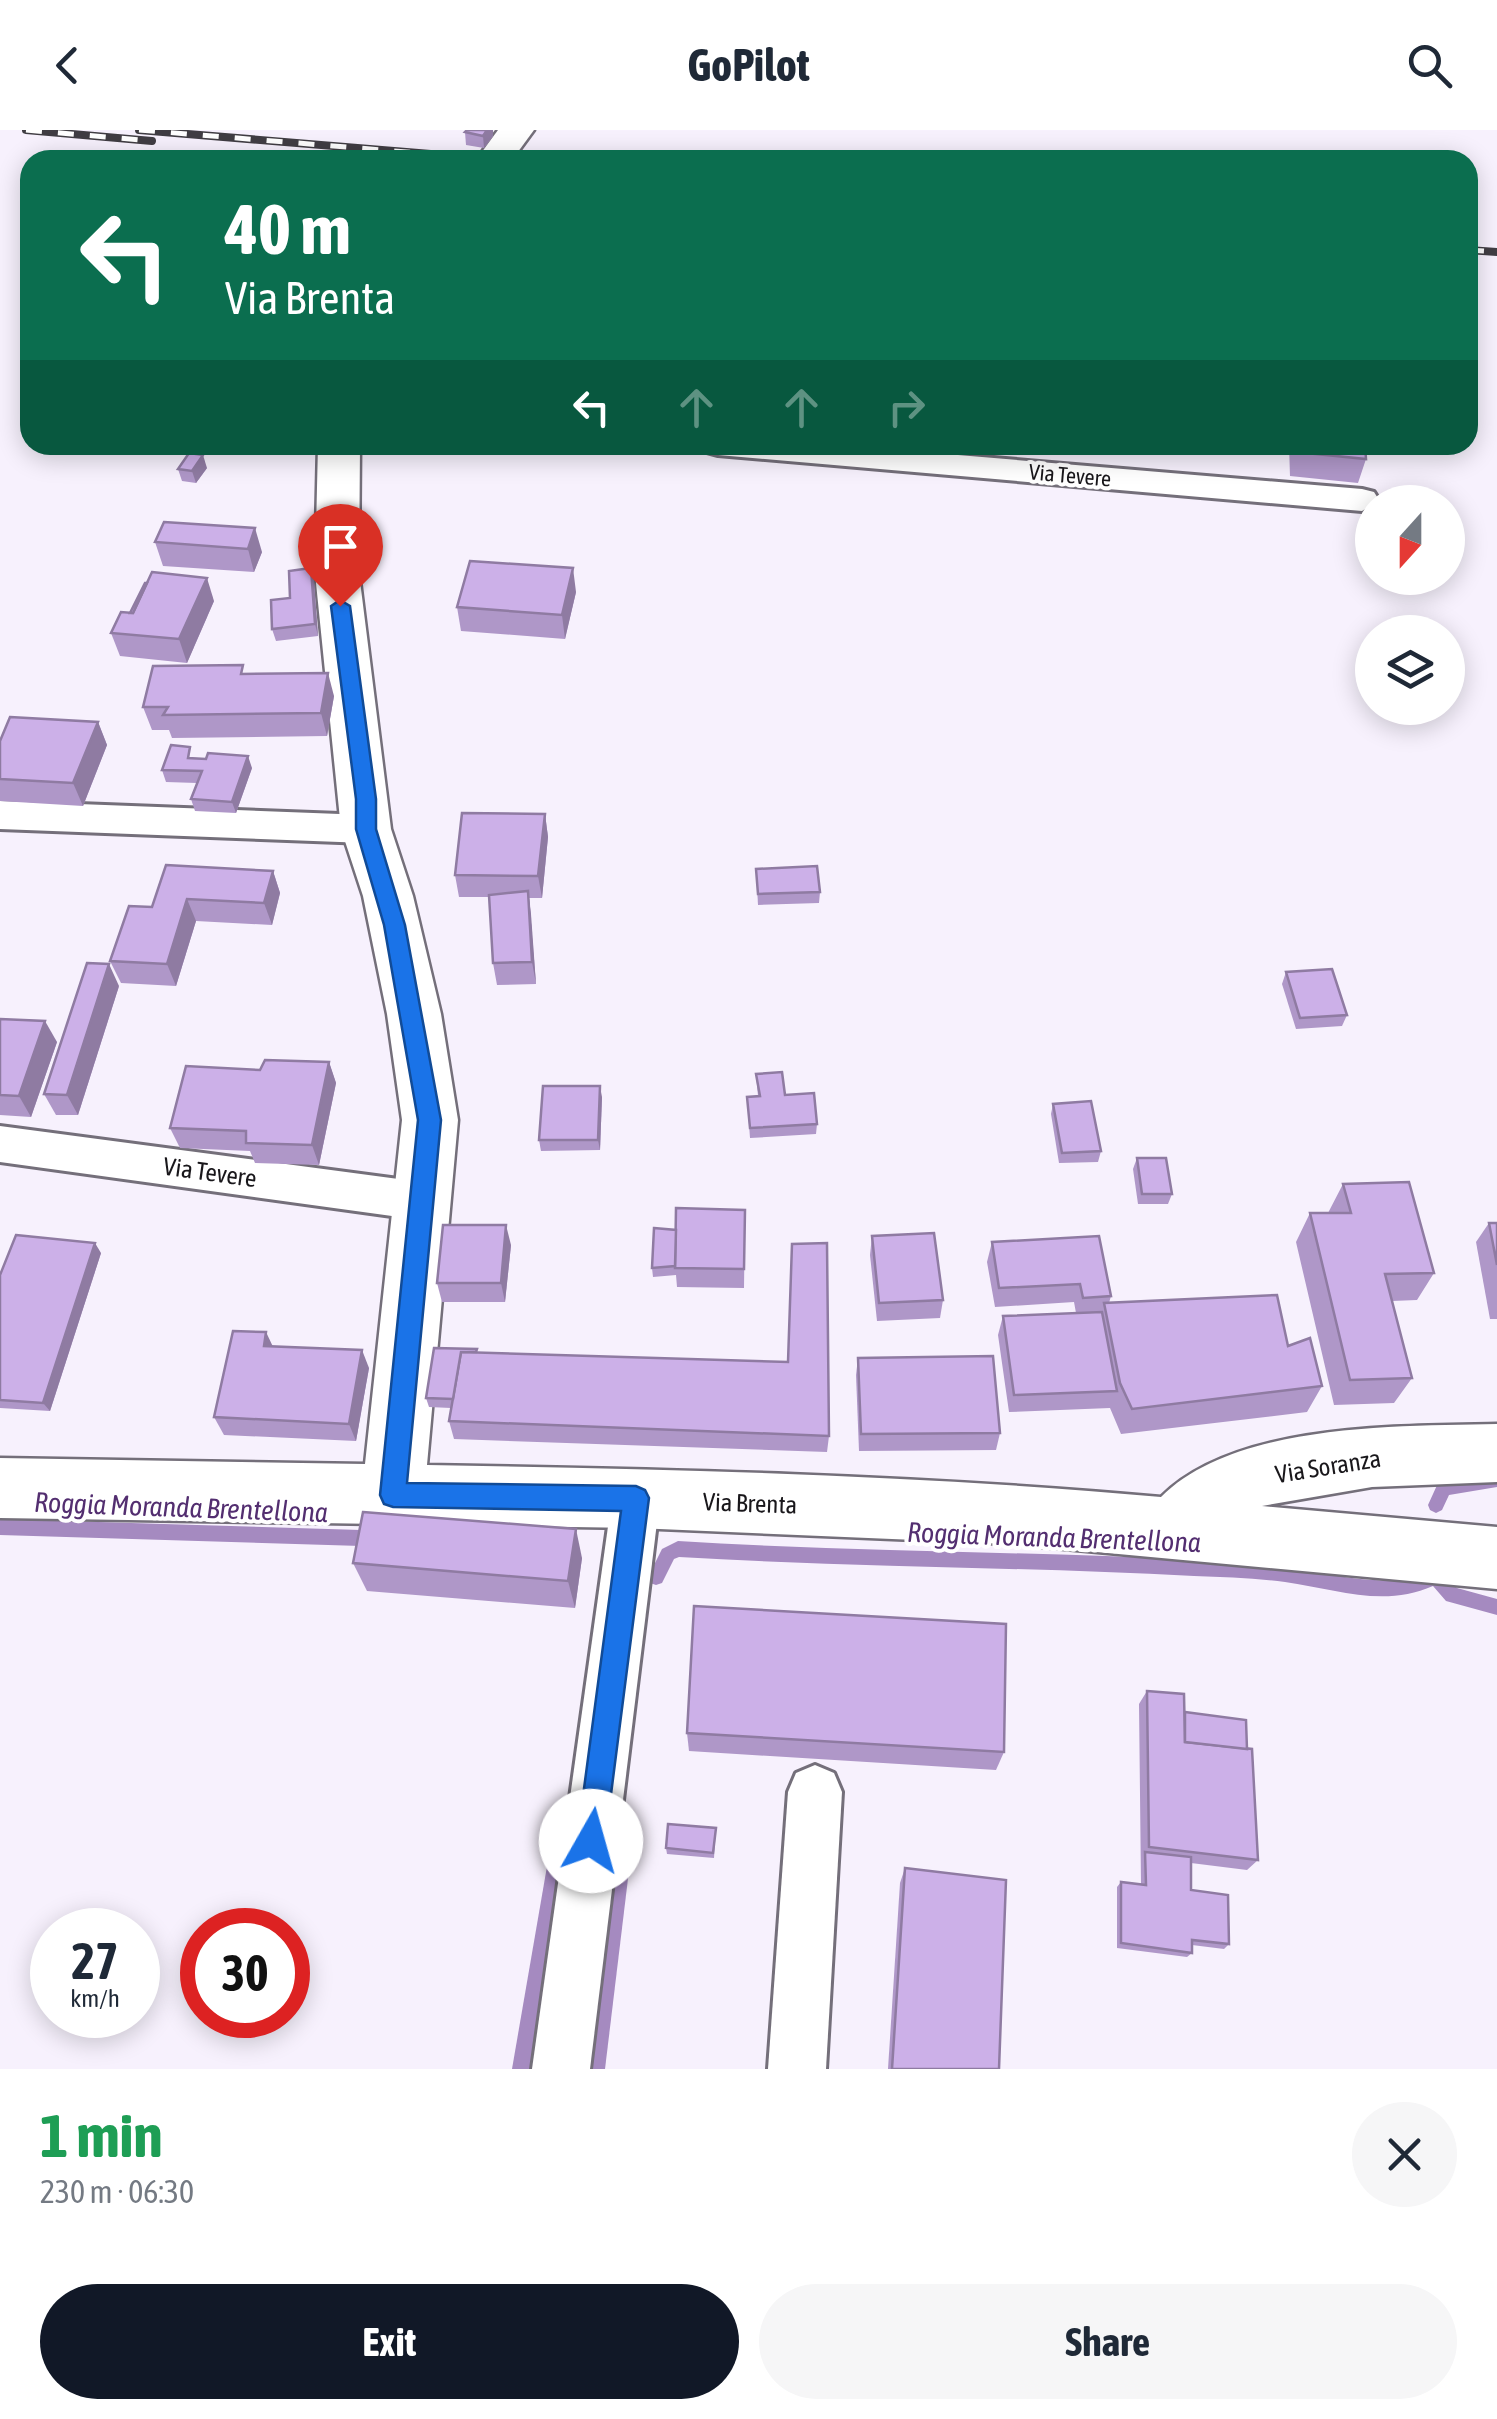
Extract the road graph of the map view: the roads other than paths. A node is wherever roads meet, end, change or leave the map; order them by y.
1 (339, 455) edge
2 (835, 455) edge
3 (1355, 499) edge
4 (0, 815) edge
5 (366, 829) junction
6 (0, 1144) edge
7 (421, 1201) junction
8 (1497, 1453) edge
9 (0, 1488) edge
10 (393, 1495) junction
11 (636, 1498) junction
12 (1176, 1526) junction
13 (1497, 1558) edge
14 (815, 1792) dead end
15 (561, 2069) edge
16 (797, 2069) edge

1 - 5 street
2 - 3 street, Via Tevere
4 - 5 street
5 - 7 street
6 - 7 street, Via Tevere
7 - 10 street
8 - 12 street, Via Soranza
9 - 10 street, Via Brenta
10 - 11 street, Via Brenta
11 - 12 street, Via Brenta
11 - 15 street
12 - 13 street, Via Brenta
14 - 16 street

